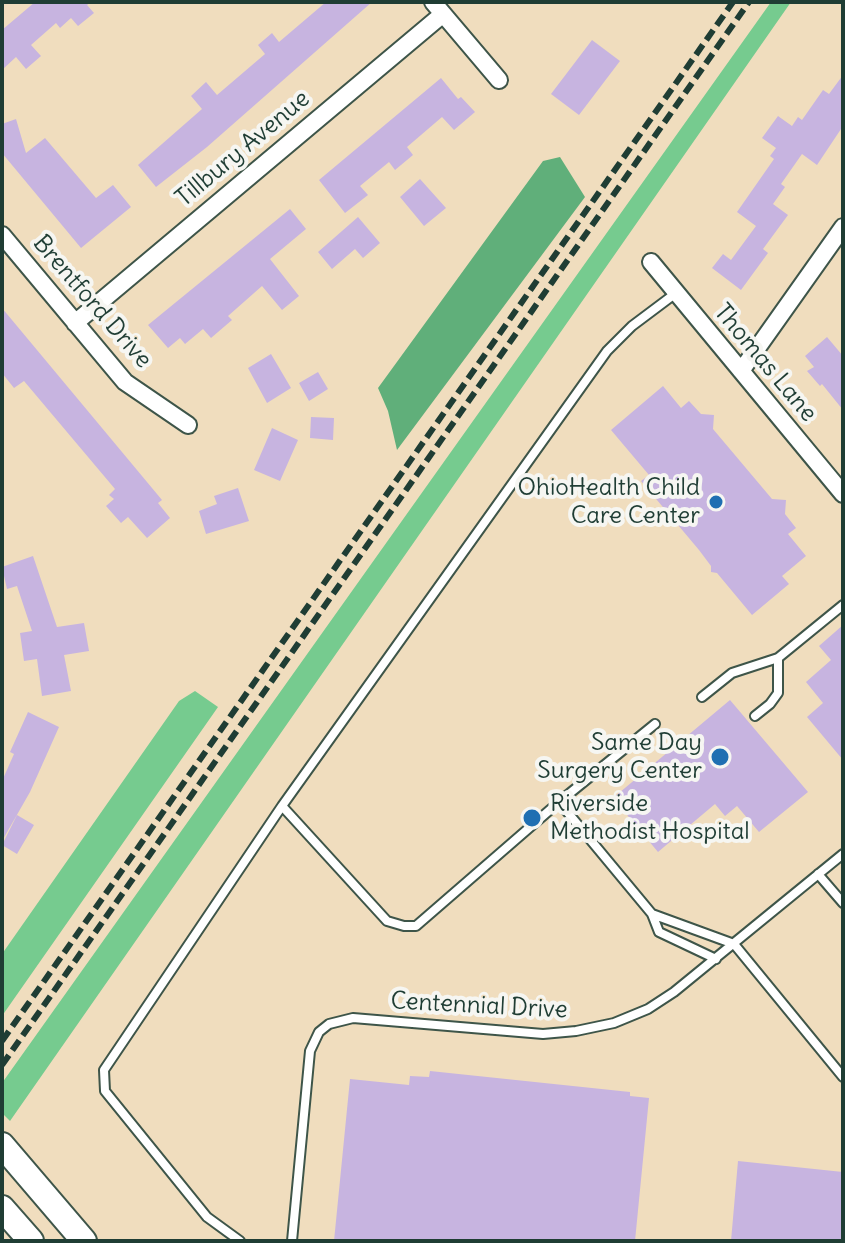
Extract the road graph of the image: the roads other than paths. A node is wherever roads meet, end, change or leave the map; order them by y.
1 (438, 8) edge
2 (499, 80) dead end
3 (843, 227) edge
4 (2, 235) edge
5 (651, 262) dead end
6 (676, 293) junction
7 (75, 323) junction
8 (741, 371) junction
9 (188, 425) dead end
10 (843, 494) edge
11 (843, 605) edge
12 (778, 658) junction
13 (702, 697) dead end
14 (755, 716) dead end
15 (655, 724) dead end
16 (559, 802) junction
17 (282, 806) junction
18 (843, 854) edge
19 (818, 874) junction
20 (843, 903) edge
21 (652, 914) junction
22 (734, 944) junction
23 (716, 959) junction
24 (843, 1077) edge
25 (2, 1145) edge
26 (2, 1208) edge
27 (31, 1241) edge
28 (84, 1241) edge
29 (240, 1241) edge
30 (292, 1241) edge

1 - 2 street
1 - 7 street, Tillbury Avenue
3 - 8 street
4 - 7 street, Brentford Drive
5 - 6 street, Thomas Lane
6 - 8 street, Thomas Lane
6 - 17 lane
7 - 9 street, Brentford Drive
8 - 10 street, Thomas Lane
11 - 12 lane
12 - 13 lane
12 - 14 lane
15 - 16 lane
16 - 17 lane
16 - 21 lane
17 - 29 lane
18 - 19 lane, Centennial Drive
19 - 20 lane
19 - 22 lane, Centennial Drive
21 - 22 lane
21 - 23 lane
22 - 23 lane, Centennial Drive
22 - 24 lane
23 - 30 lane, Centennial Drive
25 - 28 main road
26 - 27 main road

